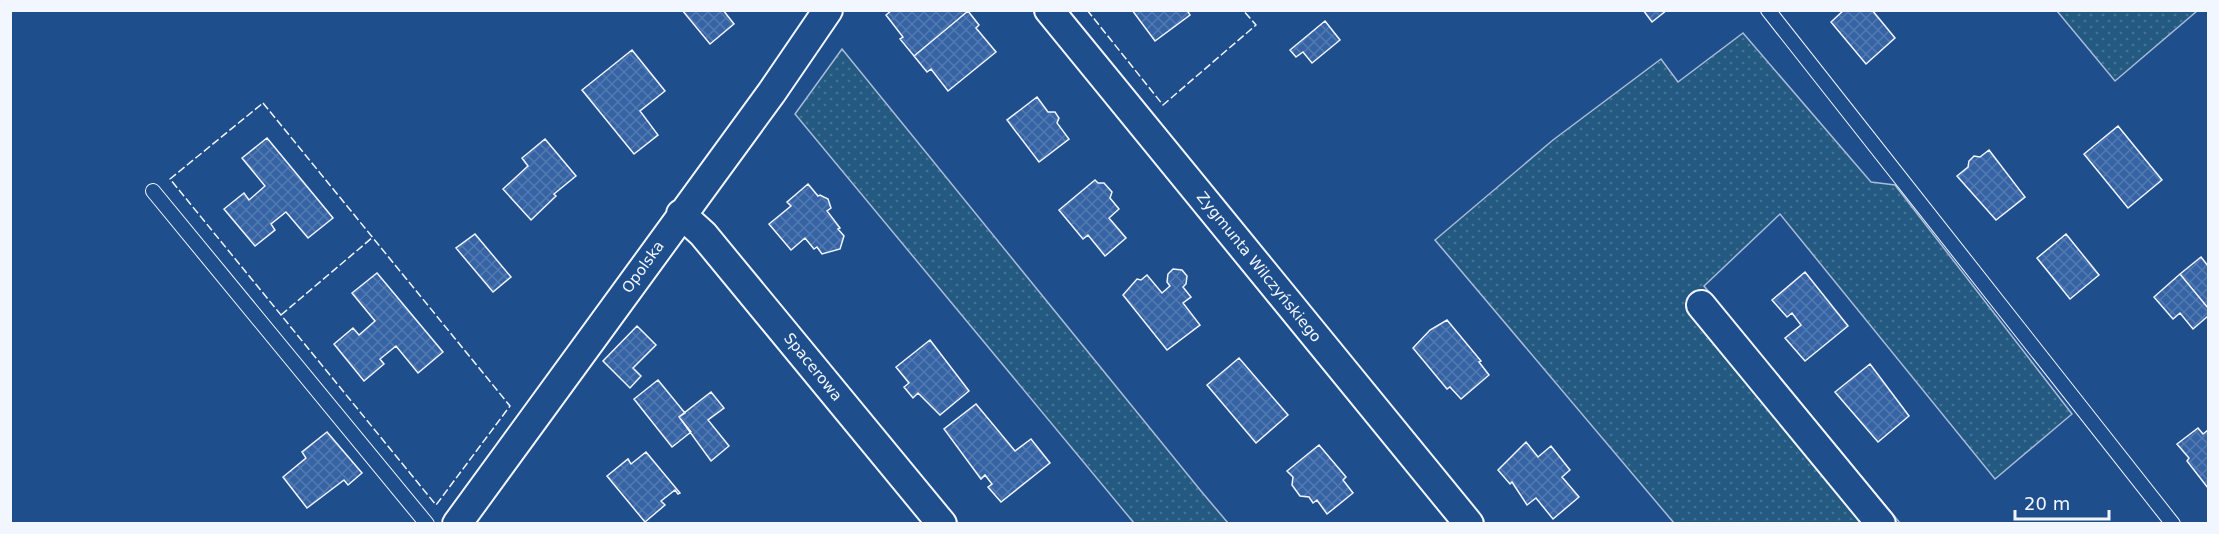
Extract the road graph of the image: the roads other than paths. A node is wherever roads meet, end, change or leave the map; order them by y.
1 (828, 10) edge
2 (1048, 10) edge
3 (1768, 10) edge
4 (153, 191) dead end
5 (681, 214) junction
6 (1701, 305) dead end
7 (427, 524) edge
8 (457, 524) edge
9 (942, 524) edge
10 (1469, 524) edge
11 (1881, 524) edge
12 (2173, 524) edge

1 - 5 street, Opolska
2 - 10 street, Zygmunta Wilczyńskiego
3 - 12 lane
4 - 7 lane
5 - 8 street, Opolska
5 - 9 street, Spacerowa
6 - 11 street

